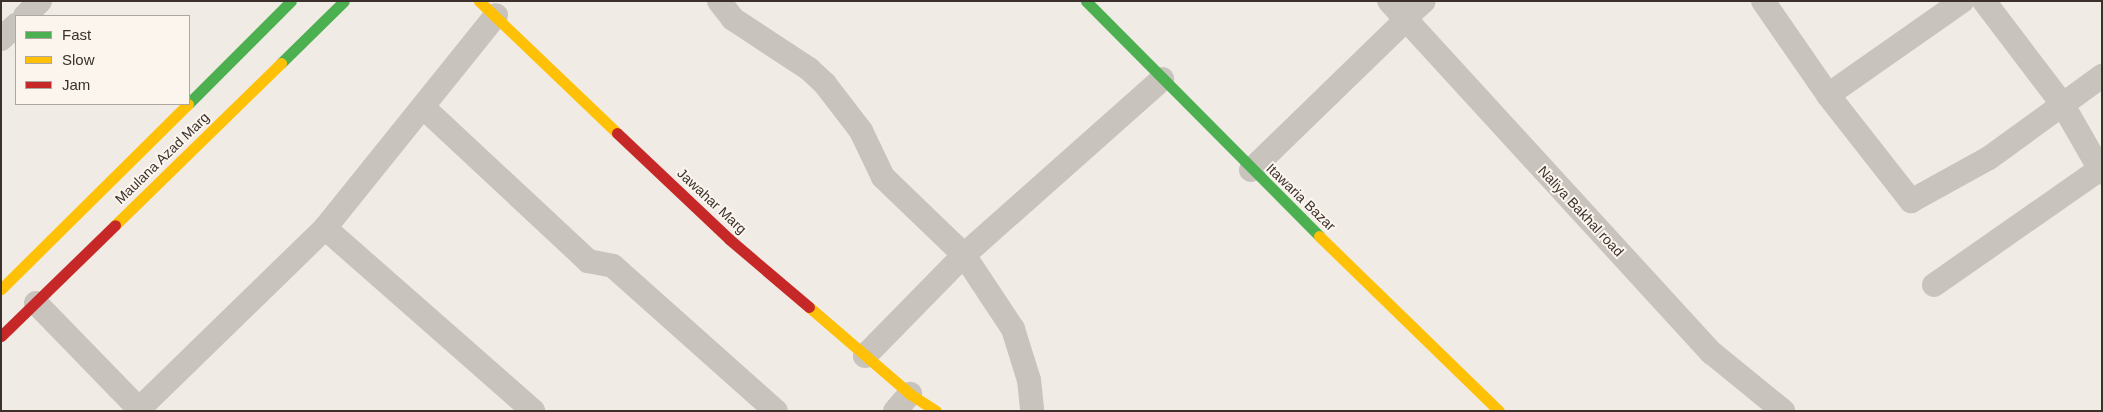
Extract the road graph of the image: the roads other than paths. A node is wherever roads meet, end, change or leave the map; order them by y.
1 (40, 1) edge
2 (291, 1) edge
3 (344, 1) edge
4 (719, 1) edge
5 (1086, 1) edge
6 (1424, 1) edge
7 (1763, 1) edge
8 (1962, 1) edge
9 (1984, 1) edge
10 (487, 8) edge
11 (1400, 13) edge
12 (26, 15) edge
13 (15, 26) edge
14 (1, 39) edge
15 (2102, 76) edge
16 (1162, 79) junction
17 (1828, 95) junction
18 (190, 101) edge
19 (186, 105) edge
20 (2063, 105) junction
21 (423, 107) junction
22 (1251, 170) junction
23 (2101, 170) edge
24 (326, 228) junction
25 (964, 255) junction
26 (1934, 285) dead end
27 (1, 289) edge
28 (36, 303) junction
29 (1, 336) edge
30 (865, 356) junction
31 (903, 402) edge
32 (140, 410) edge
33 (533, 411) edge
34 (776, 411) edge
35 (936, 411) edge
36 (1032, 411) edge
37 (1498, 411) edge
38 (1783, 411) edge

1 - 12 street
2 - 18 street, Maulana Azad Marg
3 - 28 street, Maulana Azad Marg
4 - 25 street
5 - 16 street, Itawaria Bazar
6 - 11 street
7 - 17 street
8 - 17 street
9 - 20 street
10 - 21 street
10 - 30 street, Jawahar Marg
11 - 22 street
11 - 38 street, Naliya Bakhal road
13 - 14 street
15 - 20 street
16 - 22 street, Itawaria Bazar
16 - 25 street
17 - 20 street
19 - 27 street, Maulana Azad Marg
20 - 23 street
21 - 24 street
21 - 34 street
22 - 37 street, Itawaria Bazar
23 - 26 street
24 - 32 street
24 - 33 street
25 - 30 street
25 - 36 street
28 - 29 street, Maulana Azad Marg
28 - 32 street
30 - 31 street, Jawahar Marg
31 - 35 street, Jawahar Marg

